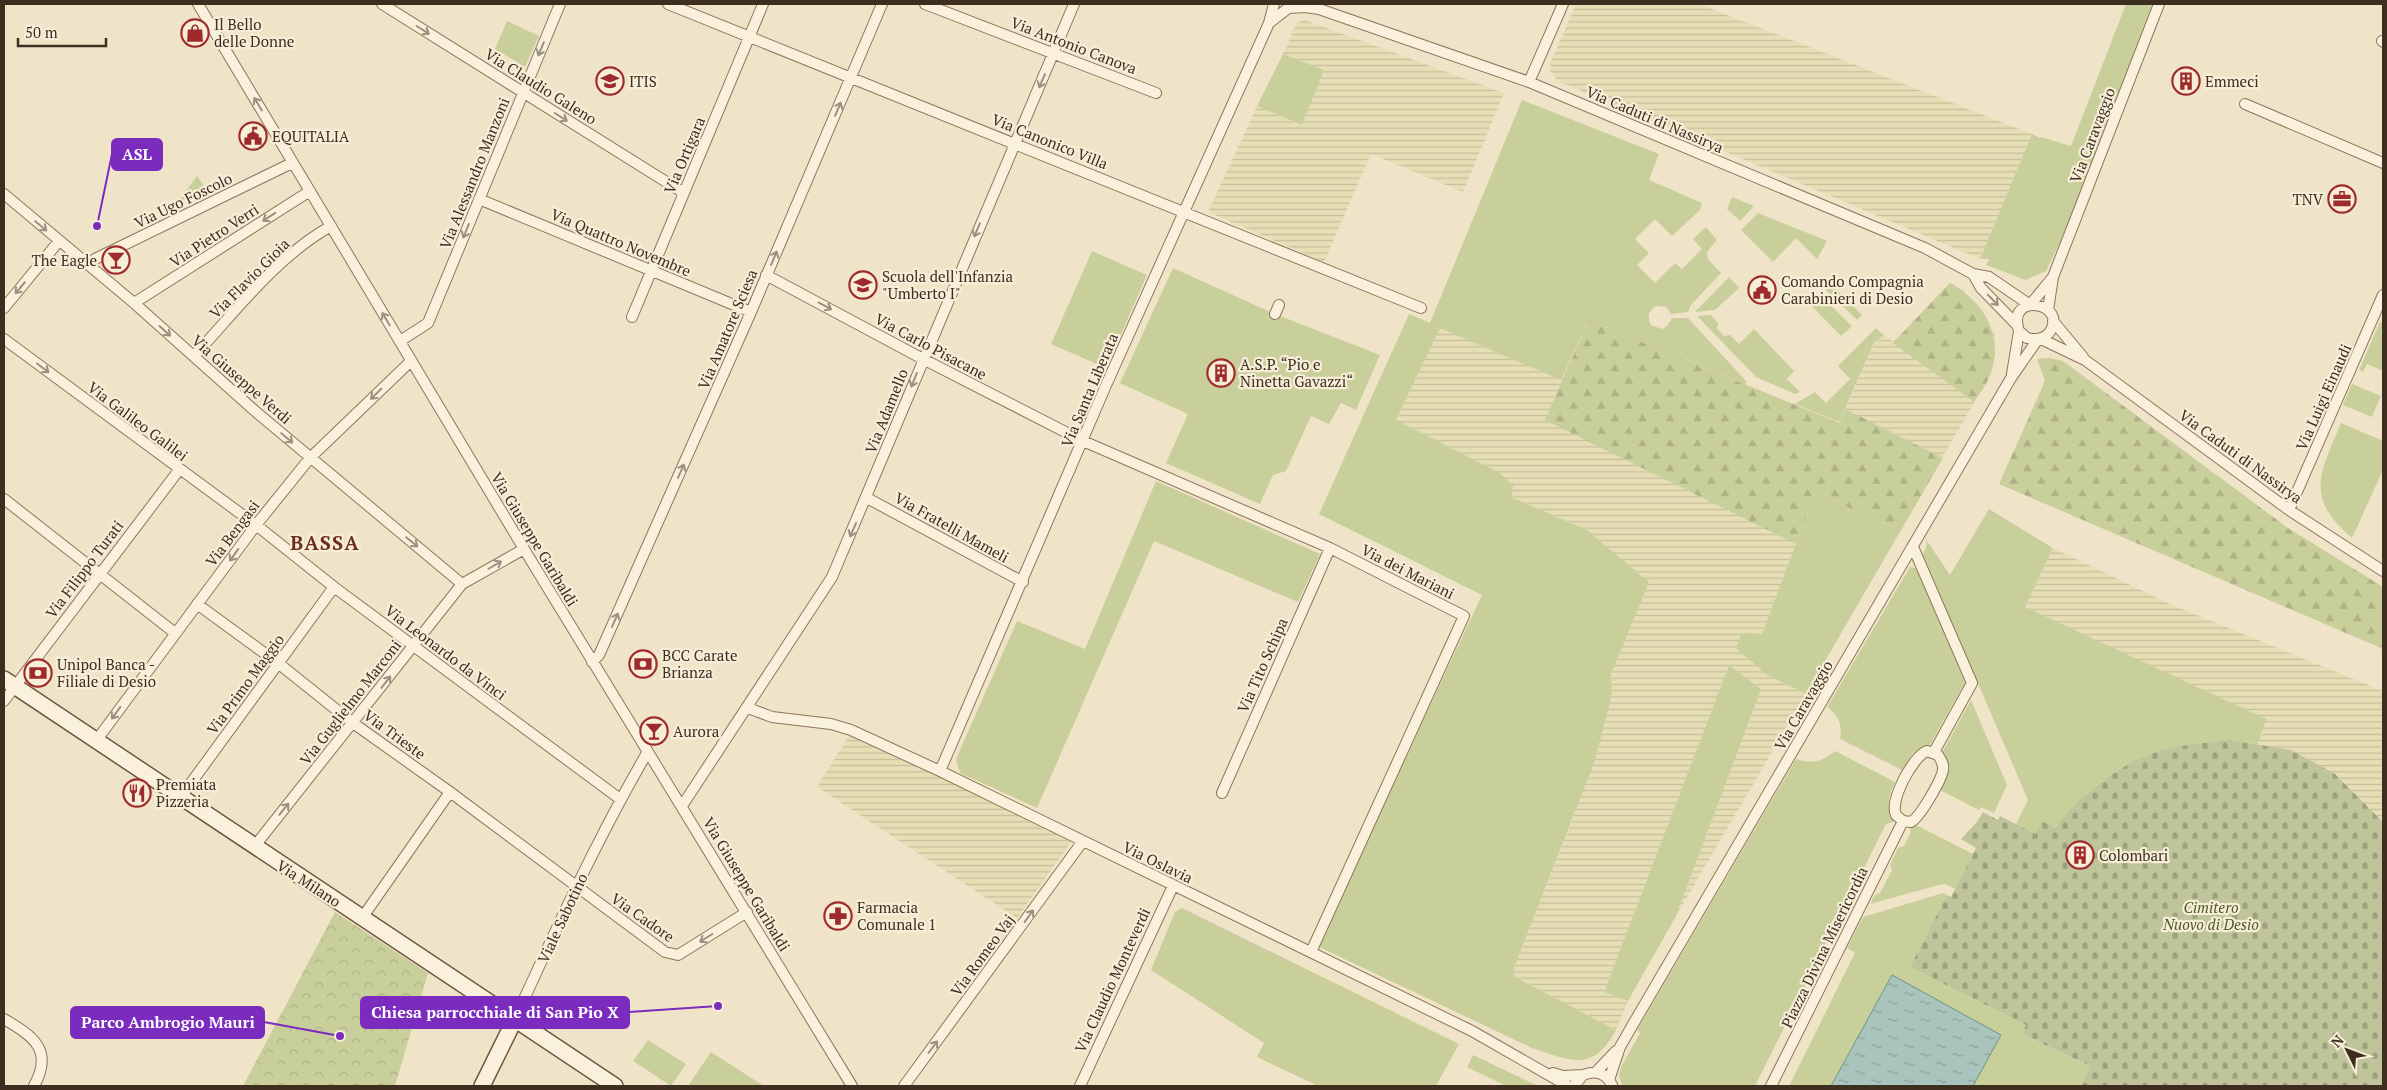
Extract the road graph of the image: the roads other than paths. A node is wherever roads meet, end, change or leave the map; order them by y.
1 (198, 4) edge
2 (382, 4) edge
3 (560, 4) edge
4 (668, 4) edge
5 (763, 4) edge
6 (882, 4) edge
7 (925, 4) edge
8 (1074, 4) edge
9 (1276, 4) edge
10 (1563, 4) edge
11 (2159, 4) edge
12 (1315, 6) edge
13 (1290, 7) edge
14 (1269, 23) junction
15 (750, 36) junction
16 (1054, 53) junction
17 (851, 79) junction
18 (1529, 82) junction
19 (523, 93) junction
20 (1156, 93) dead end
21 (2245, 104) dead end
22 (1015, 144) junction
23 (292, 163) junction
24 (2383, 163) edge
25 (310, 191) junction
26 (684, 192) junction
27 (4, 194) edge
28 (479, 199) junction
29 (1186, 211) junction
30 (330, 226) junction
31 (60, 242) junction
32 (88, 265) junction
33 (652, 271) junction
34 (1973, 274) junction
35 (766, 275) junction
36 (2053, 277) junction
37 (2383, 295) edge
38 (134, 304) junction
39 (2030, 304) junction
40 (4, 308) edge
41 (1420, 308) dead end
42 (2048, 310) junction
43 (751, 312) junction
44 (632, 317) dead end
45 (2052, 322) junction
46 (2018, 328) junction
47 (4, 339) edge
48 (2040, 339) junction
49 (400, 341) junction
50 (194, 356) junction
51 (923, 359) junction
52 (2085, 360) junction
53 (411, 361) junction
54 (2012, 378) junction
55 (1083, 441) junction
56 (310, 458) junction
57 (179, 470) junction
58 (868, 498) junction
59 (4, 499) edge
60 (2289, 510) junction
61 (256, 525) junction
62 (1912, 547) junction
63 (1330, 548) junction
64 (524, 549) junction
65 (2383, 571) edge
66 (100, 573) junction
67 (1023, 582) junction
68 (462, 584) junction
69 (334, 587) junction
70 (197, 604) junction
71 (176, 632) junction
72 (414, 646) junction
73 (592, 662) junction
74 (278, 663) junction
75 (9, 683) edge
76 (4, 701) edge
77 (748, 708) junction
78 (353, 723) junction
79 (96, 741) junction
80 (1934, 752) junction
81 (647, 753) junction
82 (940, 771) junction
83 (450, 792) junction
84 (1222, 793) dead end
85 (180, 798) junction
86 (620, 800) junction
87 (682, 806) junction
88 (1903, 821) junction
89 (1083, 842) junction
90 (254, 847) junction
91 (576, 886) junction
92 (1173, 886) junction
93 (747, 912) junction
94 (362, 918) junction
95 (1311, 952) junction
96 (4, 1019) edge
97 (515, 1019) junction
98 (1620, 1047) junction
99 (1544, 1071) junction
100 (1596, 1072) junction
101 (1583, 1075) junction
102 (1611, 1083) edge
103 (34, 1086) edge
104 (482, 1086) edge
105 (615, 1086) edge
106 (852, 1086) edge
107 (904, 1086) edge
108 (1080, 1086) edge
109 (1568, 1086) edge
110 (1574, 1086) edge
111 (1771, 1086) edge

23 -> 1 street, Via Giuseppe Garibaldi
2 -> 19 street, Via Claudio Galeno
3 -> 19 street, Via Alessandro Manzoni
4 - 15 street, Via Canonico Villa
5 - 15 street, Via Ortigara
6 - 17 street, Via Amatore Sciesa
7 - 16 street, Via Antonio Canova
8 - 16 street, Via Adamello
9 - 13 street
9 - 14 street, Via Santa Liberata
10 - 18 street
11 - 36 street, Via Caravaggio
12 - 13 street, Via Caduti di Nassirya
12 - 18 street, Via Caduti di Nassirya
13 - 14 street, Via Santa Liberata
14 - 29 street, Via Santa Liberata
15 - 17 street, Via Canonico Villa
15 - 26 street, Via Ortigara
16 - 20 street, Via Antonio Canova
16 -> 22 street, Via Adamello
17 - 22 street, Via Canonico Villa
35 -> 17 street, Via Amatore Sciesa
18 - 34 street, Via Caduti di Nassirya
19 -> 26 street, Via Claudio Galeno
19 - 28 street, Via Alessandro Manzoni
21 - 24 street
22 - 29 street, Via Canonico Villa
22 -> 51 street, Via Adamello
23 - 25 street, Via Giuseppe Garibaldi
23 - 32 street, Via Ugo Foscolo
25 - 30 street, Via Giuseppe Garibaldi
25 -> 38 street, Via Pietro Verri
26 - 33 street, Via Ortigara
27 -> 31 street, Via Giuseppe Verdi
28 - 33 street, Via Quattro Novembre
28 -> 49 street, Via Alessandro Manzoni
29 - 41 street, Via Canonico Villa
29 - 55 street, Via Santa Liberata
49 -> 30 street, Via Giuseppe Garibaldi
30 - 50 street, Via Flavio Gioia
31 - 32 street, Via Giuseppe Verdi
31 -> 40 street
32 - 38 street, Via Giuseppe Verdi
33 - 43 street, Via Quattro Novembre
33 - 44 street, Via Ortigara
34 - 39 street, Via Caduti di Nassirya
34 -> 46 street, Via Caduti di Nassirya
35 - 43 street, Via Amatore Sciesa
35 -> 51 street, Via Carlo Pisacane
36 - 39 street, Via Caravaggio
36 - 42 street, Via Caravaggio
37 - 60 street, Via Luigi Einaudi
38 -> 50 street, Via Giuseppe Verdi
39 - 42 street
39 - 46 street
42 - 45 street
73 -> 43 street, Via Amatore Sciesa
45 - 48 street
45 - 52 street, Via Caduti di Nassirya
46 - 48 street
46 - 54 street, Via Caravaggio
47 -> 57 street, Via Galileo Galilei
48 - 52 street, Via Caduti di Nassirya
48 - 54 street, Via Caravaggio
49 - 53 street, Via Giuseppe Garibaldi
50 -> 56 street, Via Giuseppe Verdi
51 - 55 street, Via Carlo Pisacane
51 -> 58 street, Via Adamello
52 - 60 street, Via Caduti di Nassirya
53 -> 56 street, Via Bengasi
53 - 64 street, Via Giuseppe Garibaldi
54 - 62 street, Via Caravaggio
55 - 63 street, Via dei Mariani
55 - 67 street, Via Santa Liberata
56 - 61 street, Via Bengasi
56 -> 68 street, Via Giuseppe Verdi
57 - 61 street, Via Galileo Galilei
57 - 66 street, Via Filippo Turati
58 - 67 street, Via Fratelli Mameli
58 -> 77 street, Via Adamello
59 - 66 street
60 - 65 street, Via Caduti di Nassirya
61 - 69 street, Via Leonardo da Vinci
61 -> 70 street, Via Bengasi
62 - 80 street
62 - 98 street, Via Caravaggio
63 - 84 street, Via Tito Schipa
63 - 95 street, Via dei Mariani
68 -> 64 street, Via Guglielmo Marconi
64 - 73 street, Via Giuseppe Garibaldi
66 - 71 street
66 - 75 street, Via Filippo Turati
67 - 82 street, Via Santa Liberata
68 - 72 street, Via Guglielmo Marconi
69 - 72 street, Via Leonardo da Vinci
69 - 74 street, Via Primo Maggio
70 - 71 street, Via Bengasi
70 - 74 street, Via Trieste
71 -> 79 street, Via Bengasi
78 -> 72 street, Via Guglielmo Marconi
72 - 86 street, Via Leonardo da Vinci
73 - 81 street, Via Giuseppe Garibaldi
74 - 78 street, Via Trieste
74 - 85 street, Via Primo Maggio
75 - 76 street, Via Filippo Turati
75 - 79 main road, Via Milano
77 - 82 street, Via Oslavia
77 - 87 street, Via Adamello
78 - 83 street, Via Trieste
90 -> 78 street, Via Guglielmo Marconi
79 - 85 main road, Via Milano
80 - 88 street
80 - 88 street
81 - 86 street, Viale Sabotino
81 - 87 street, Via Giuseppe Garibaldi
82 - 89 street, Via Oslavia
83 - 91 street, Via Trieste
83 - 94 street
85 - 90 main road, Via Milano
86 - 91 street, Viale Sabotino
87 - 93 street, Via Giuseppe Garibaldi
88 - 111 street, Piazza Divina Misericordia
89 - 92 street, Via Oslavia
107 -> 89 street, Via Romeo Vaj
90 - 94 main road, Via Milano
93 -> 91 street, Via Cadore
91 - 97 street, Viale Sabotino
92 - 95 street, Via Oslavia
92 - 108 street, Via Claudio Monteverdi
93 - 106 street, Via Giuseppe Garibaldi
94 - 97 main road, Via Milano
95 - 99 street, Via Oslavia
96 - 103 street
97 - 104 main road, Viale Sabotino
97 - 105 main road, Via Milano
98 - 100 street, Via Caravaggio
98 - 102 street, Via Caravaggio
99 - 101 street, Via Oslavia
99 - 109 street, Via Oslavia
100 - 101 street, Via Oslavia
100 - 102 street
101 - 110 street

